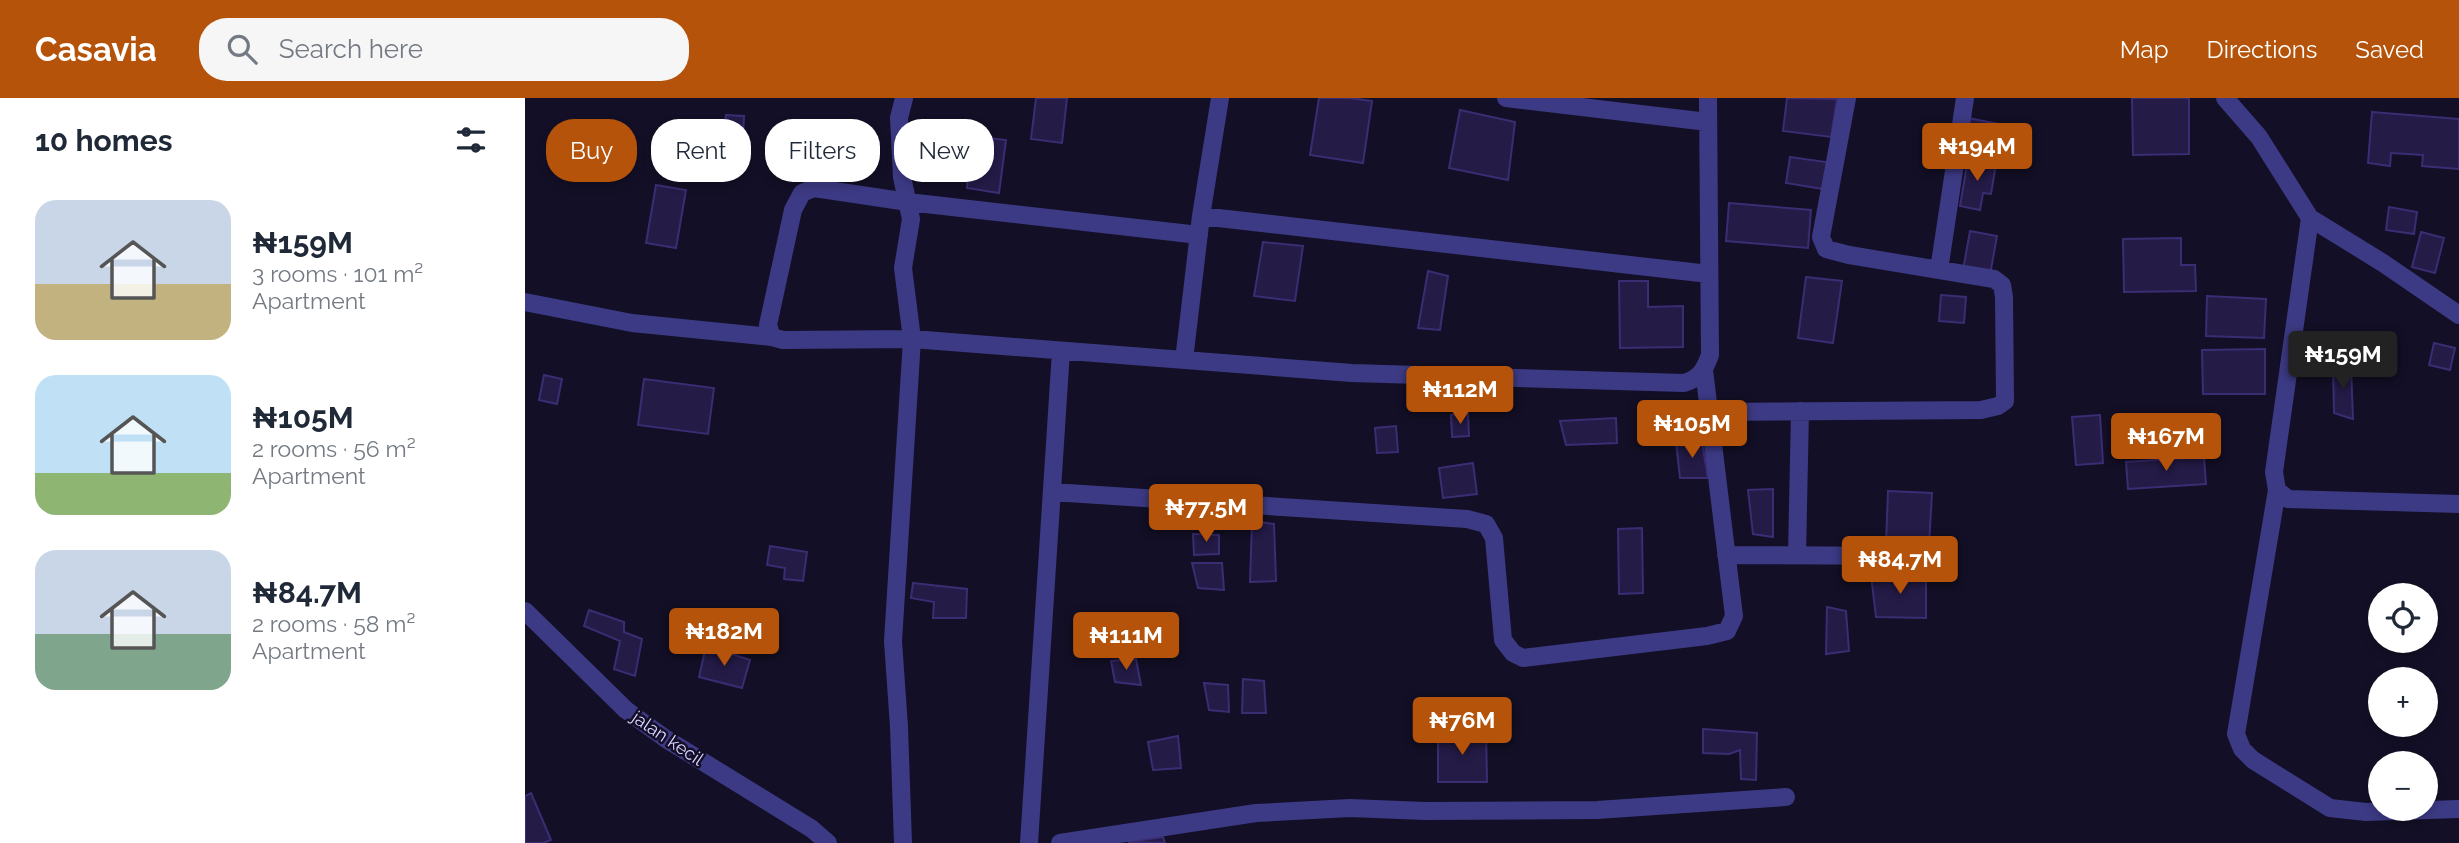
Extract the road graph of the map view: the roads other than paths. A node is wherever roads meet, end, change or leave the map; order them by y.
1 (904, 98) edge
2 (1220, 98) edge
3 (1506, 98) edge
4 (1708, 98) edge
5 (1847, 98) edge
6 (1965, 98) edge
7 (2225, 98) edge
8 (1708, 122) junction
9 (908, 202) junction
10 (1201, 216) junction
11 (2310, 218) junction
12 (1199, 235) junction
13 (1939, 270) junction
14 (1709, 274) junction
15 (525, 302) edge
16 (2459, 315) edge
17 (772, 337) junction
18 (912, 339) junction
19 (1061, 351) junction
20 (1184, 360) junction
21 (1704, 370) junction
22 (1800, 411) junction
23 (1709, 412) junction
24 (2277, 490) junction
25 (1052, 492) junction
26 (2459, 504) edge
27 (1726, 555) junction
28 (1797, 555) junction
29 (1929, 556) dead end
30 (527, 613) edge
31 (525, 635) edge
32 (1786, 797) dead end
33 (2459, 809) edge
34 (828, 843) edge
35 (903, 843) edge
36 (1029, 843) edge
37 (1060, 843) edge

1 - 9 street
2 - 10 street
3 - 8 street
4 - 8 street
5 - 13 street
6 - 13 street
7 - 11 street
8 - 14 street
9 - 12 street
9 - 17 street
9 - 18 street
10 - 12 street
10 - 14 street
11 - 16 street
11 - 24 street
12 - 20 street
13 - 22 street
14 - 21 street
15 - 17 street
17 - 18 street
18 - 19 street
18 - 35 street
19 - 20 street
19 - 25 street
20 - 21 street
21 - 23 street
22 - 23 street
22 - 28 street
23 - 27 street
24 - 26 street
24 - 33 street
25 - 27 street
25 - 36 street
27 - 28 street
28 - 29 street
30 - 31 street
30 - 34 street, jalan kecil
32 - 37 street

